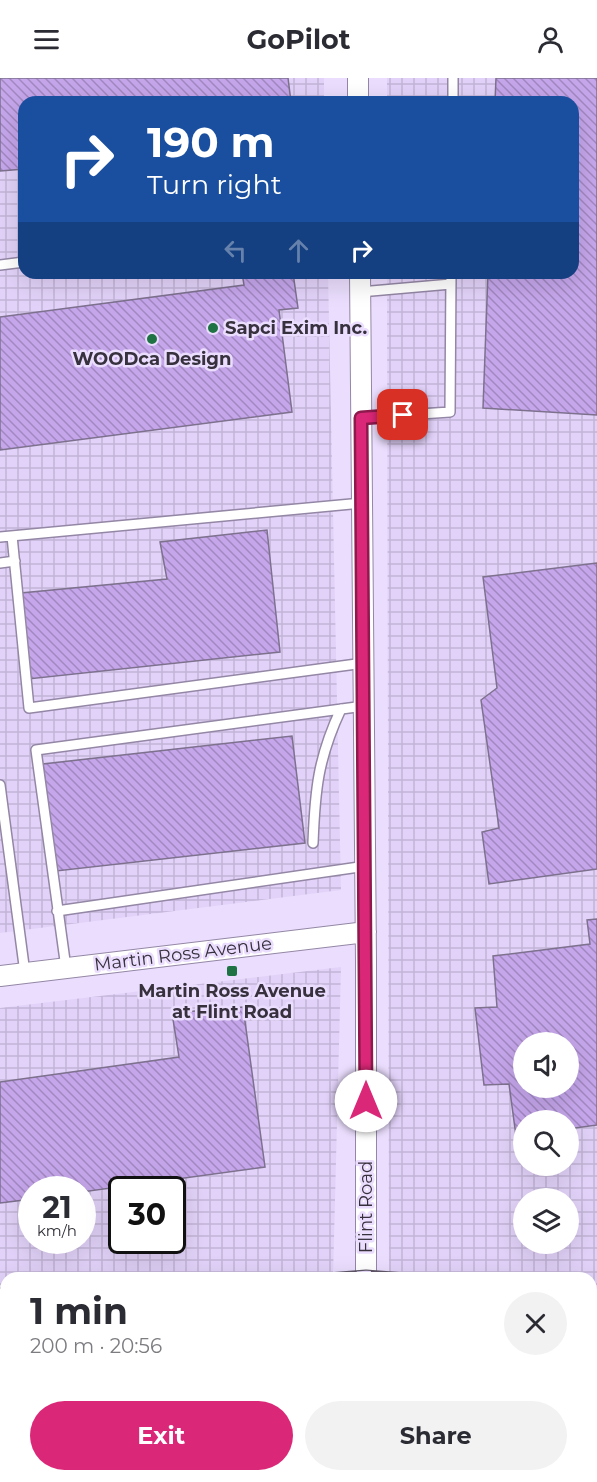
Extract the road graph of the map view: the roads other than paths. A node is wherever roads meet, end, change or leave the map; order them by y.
1 (358, 78) edge
2 (453, 78) edge
3 (358, 96) edge
4 (453, 96) edge
5 (18, 263) edge
6 (0, 265) edge
7 (451, 279) edge
8 (360, 283) edge
9 (451, 284) junction
10 (361, 418) junction
11 (362, 503) junction
12 (12, 536) junction
13 (0, 537) edge
14 (15, 561) junction
15 (0, 563) edge
16 (364, 663) junction
17 (364, 706) junction
18 (341, 709) junction
19 (0, 785) edge
20 (313, 843) dead end
21 (366, 866) junction
22 (57, 911) junction
23 (366, 932) junction
24 (66, 968) junction
25 (25, 973) junction
26 (0, 976) edge
27 (366, 1272) edge

1 - 3 street
2 - 4 lane
5 - 6 lane
7 - 9 lane
8 - 9 lane
8 - 10 street, Flint Road
9 - 10 lane
10 - 11 street, Flint Road
11 - 12 lane
11 - 16 street, Flint Road
12 - 13 lane
12 - 14 lane
14 - 15 lane
14 - 16 lane
16 - 17 street, Flint Road
17 - 18 lane
17 - 21 street, Flint Road
18 - 20 lane
18 - 22 lane
19 - 25 lane
21 - 22 lane
21 - 23 street, Flint Road
22 - 24 lane
23 - 24 street, Martin Ross Avenue
23 - 27 street, Flint Road
24 - 25 street, Martin Ross Avenue
25 - 26 street, Martin Ross Avenue

